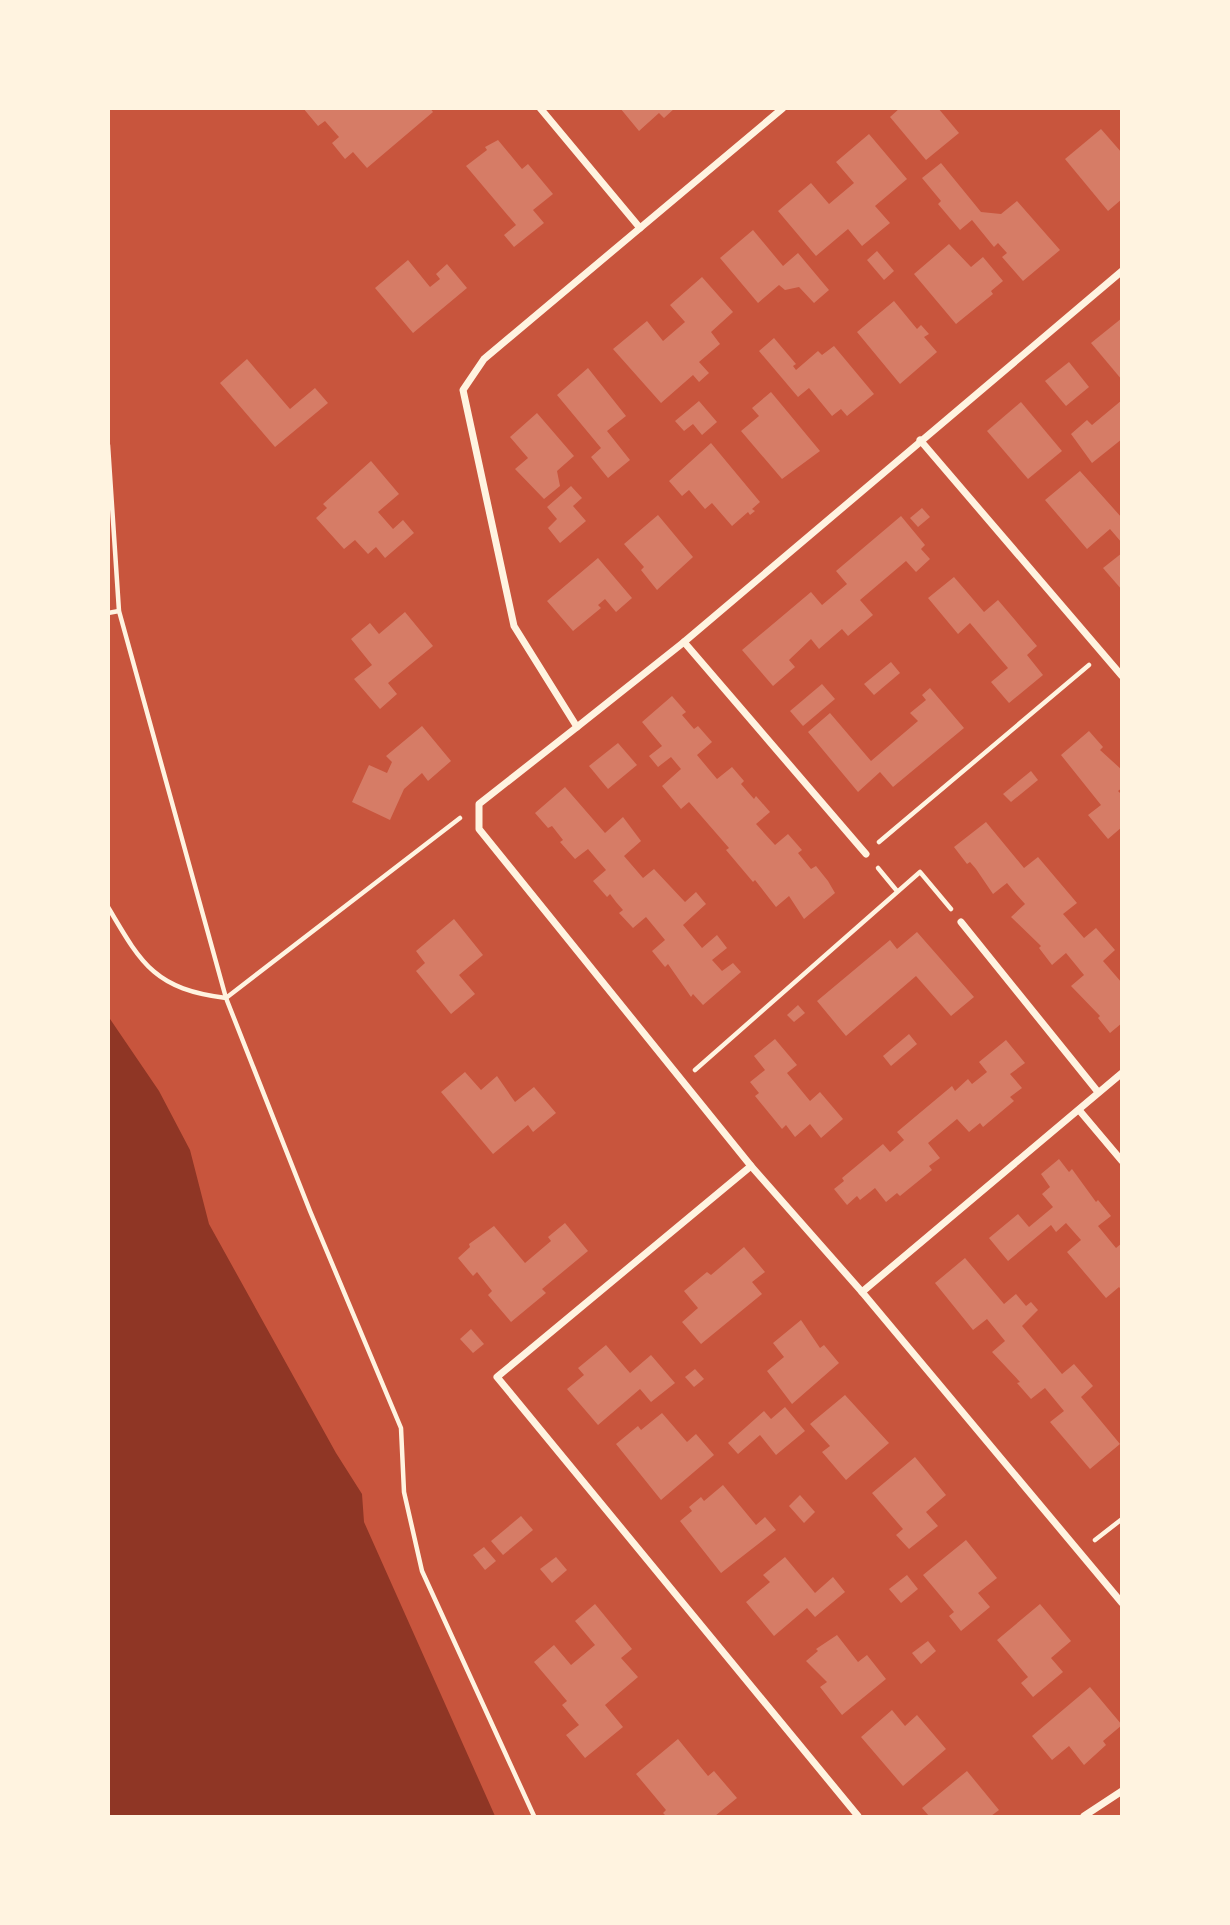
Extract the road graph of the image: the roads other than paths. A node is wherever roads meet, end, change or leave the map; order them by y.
1 (540, 108) edge
2 (783, 108) edge
3 (640, 228) junction
4 (1122, 271) edge
5 (920, 440) junction
6 (684, 642) junction
7 (1122, 676) edge
8 (576, 727) junction
9 (866, 853) road end
10 (961, 922) road end
11 (1122, 1073) edge
12 (1098, 1092) junction
13 (1079, 1110) junction
14 (1122, 1161) edge
15 (751, 1166) junction
16 (862, 1292) junction
17 (1122, 1603) edge
18 (1122, 1791) edge
19 (858, 1816) edge
20 (1084, 1816) edge

1 - 3 street
2 - 3 street
3 - 8 street
4 - 5 street
5 - 6 street
5 - 7 street
6 - 8 street
6 - 9 street
8 - 15 street
10 - 12 street
11 - 12 street
12 - 13 street
13 - 14 street
13 - 16 street
15 - 16 street
15 - 19 street
16 - 17 street
18 - 20 street

